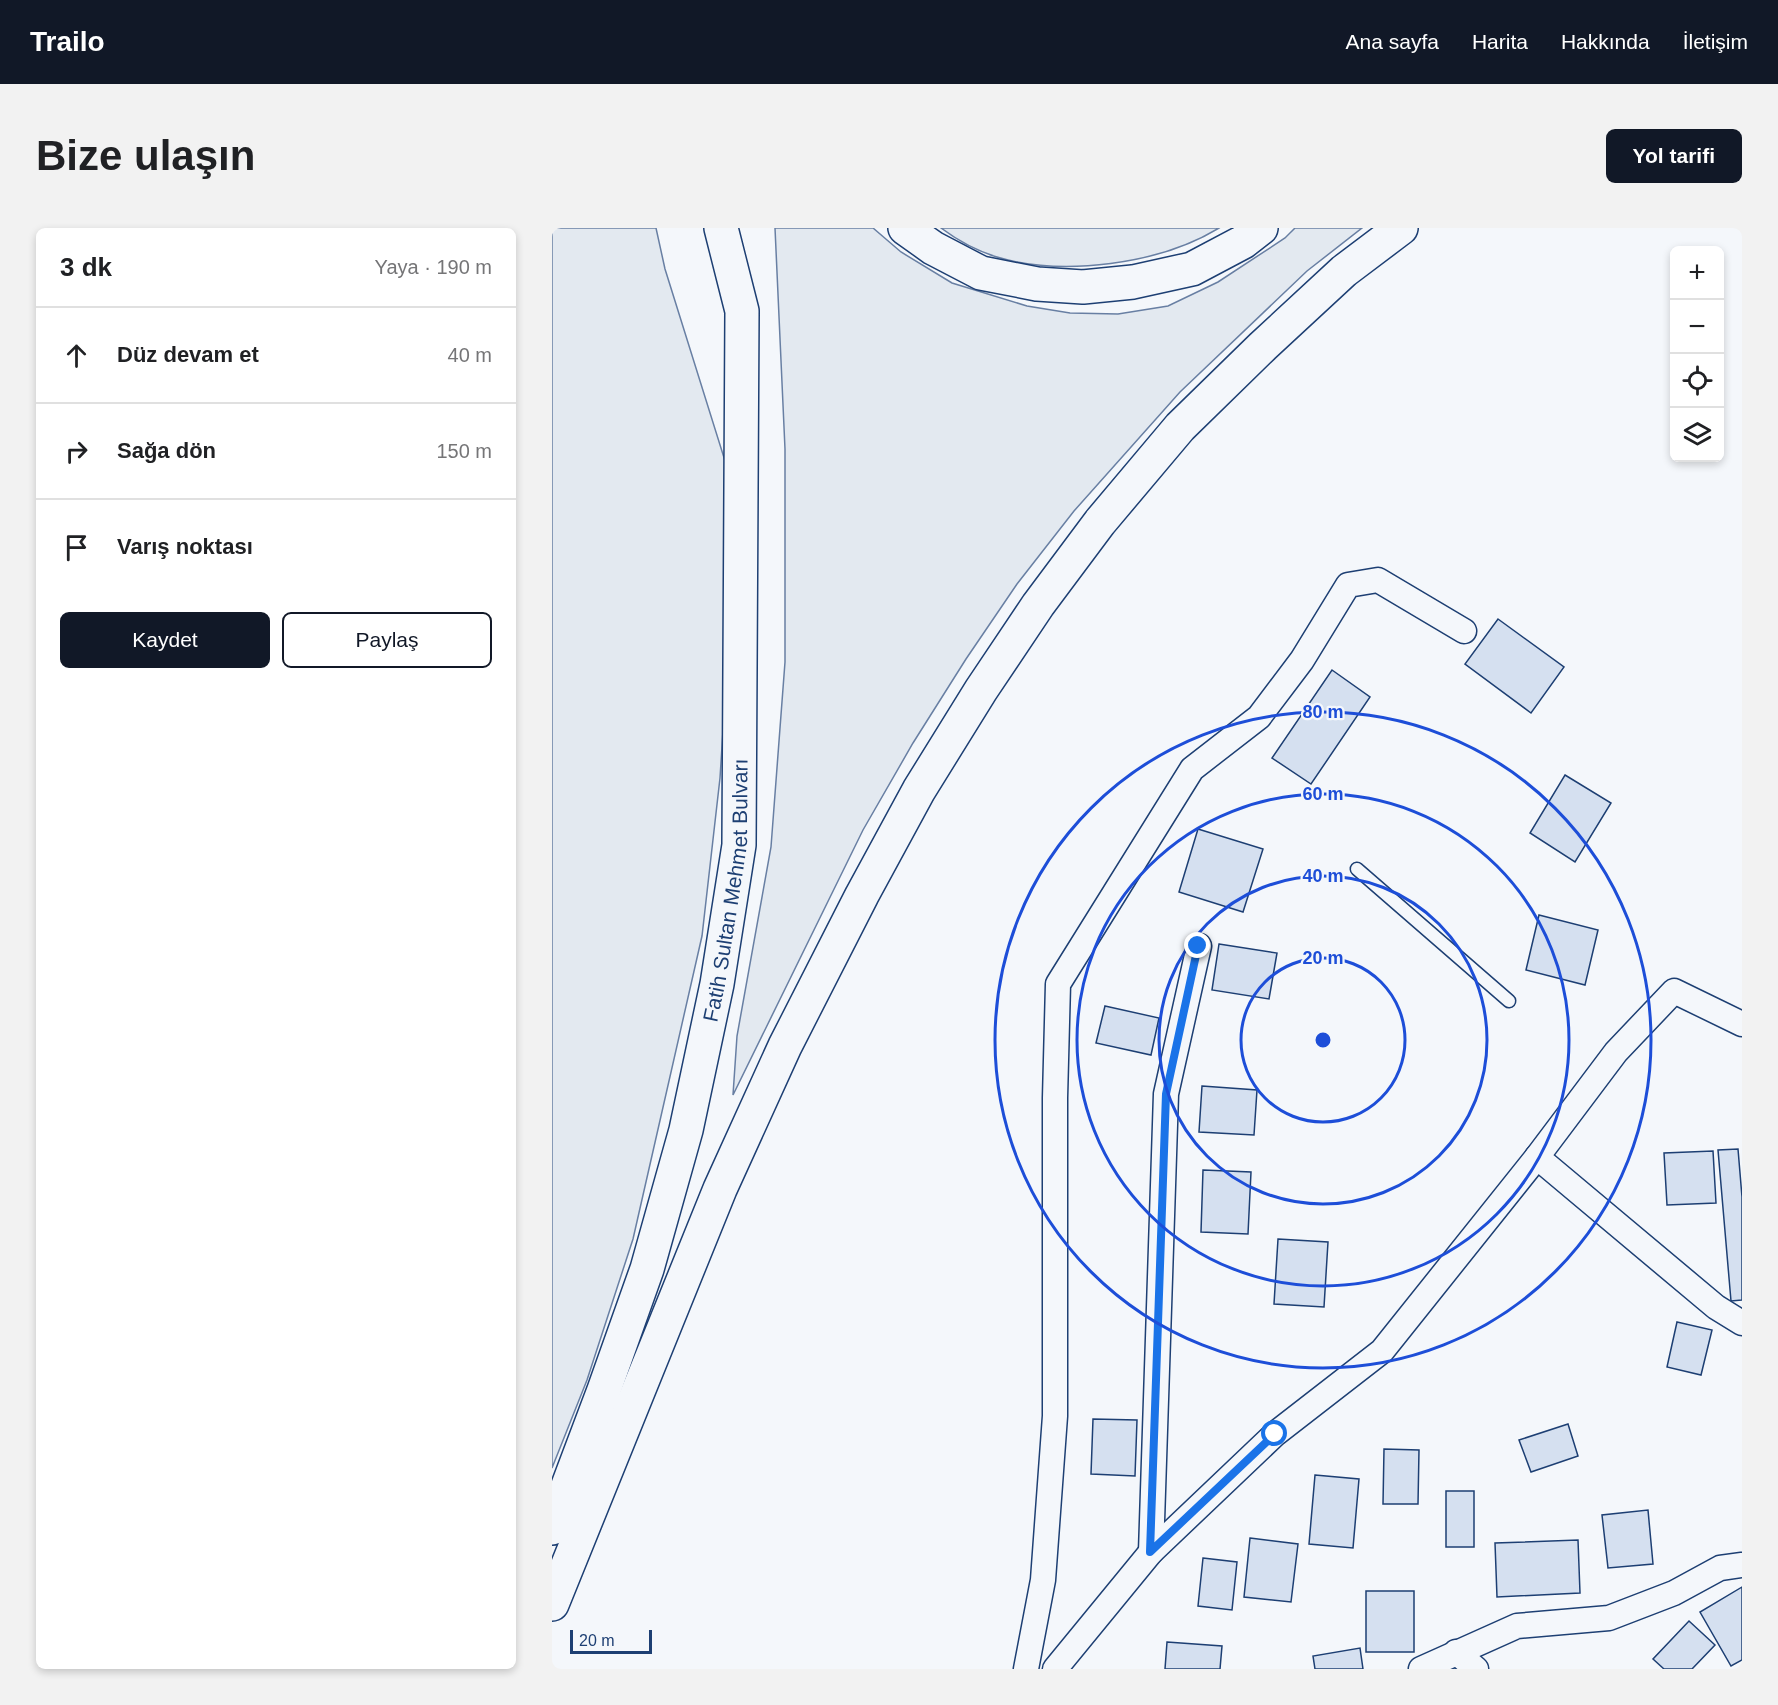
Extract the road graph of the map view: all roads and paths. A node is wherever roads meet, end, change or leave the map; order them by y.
1 (721, 228) edge
2 (742, 228) edge
3 (905, 228) edge
4 (1261, 228) edge
5 (1401, 228) edge
6 (742, 311) junction
7 (1464, 631) dead end
8 (1357, 869) dead end
9 (1198, 946) dead end
10 (1509, 1001) dead end
11 (1742, 1024) edge
12 (1537, 1157) junction
13 (1742, 1323) edge
14 (552, 1528) edge
15 (1150, 1552) junction
16 (1742, 1565) edge
17 (552, 1604) edge
18 (1456, 1652) junction
19 (1026, 1669) edge
20 (1055, 1669) edge
21 (1421, 1669) edge
22 (1476, 1669) edge

1 - 6 highway, Fatih Sultan Mehmet Bulvarı
2 - 6 highway
3 - 4 highway
5 - 17 highway
6 - 14 highway, Fatih Sultan Mehmet Bulvarı
7 - 19 street
8 - 10 lane
9 - 15 street
11 - 12 street
12 - 13 street
12 - 15 street
15 - 20 street
16 - 18 street
18 - 21 street
18 - 22 street

